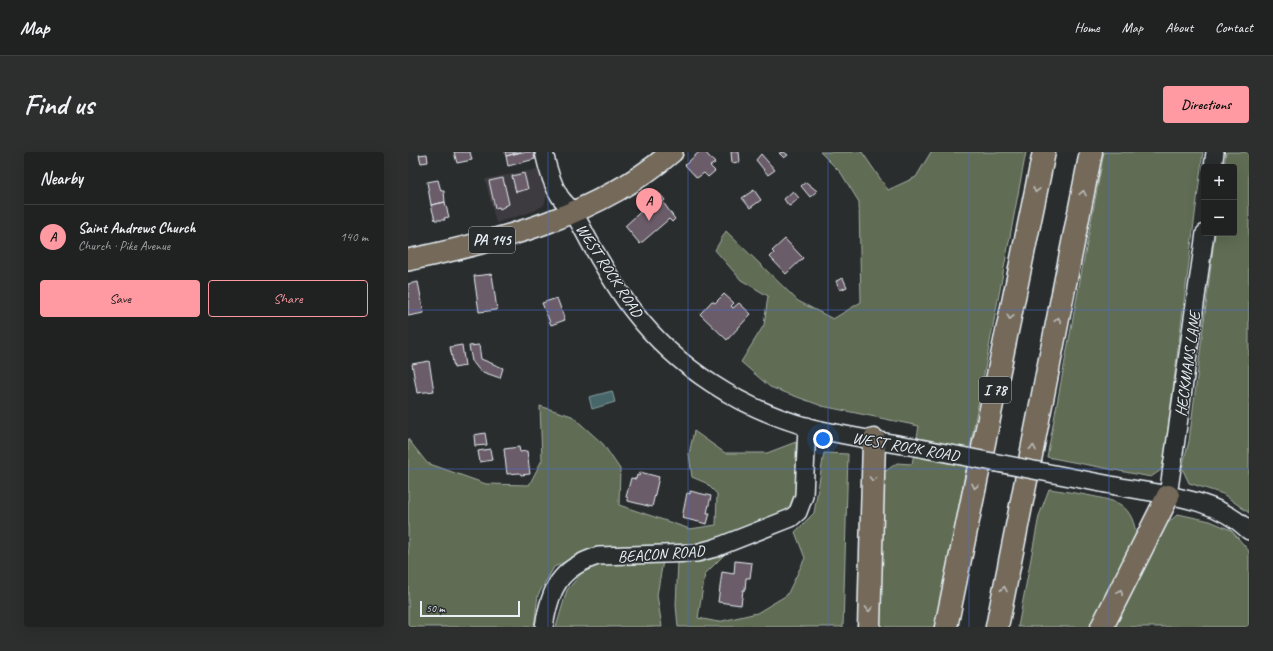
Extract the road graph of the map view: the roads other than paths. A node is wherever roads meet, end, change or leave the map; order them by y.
1 (544, 152) edge
2 (672, 152) edge
3 (1044, 152) edge
4 (1092, 152) edge
5 (1215, 152) edge
6 (1213, 164) edge
7 (573, 212) junction
8 (1205, 236) edge
9 (408, 260) edge
10 (808, 426) junction
11 (874, 440) junction
12 (1168, 496) junction
13 (1249, 531) edge
14 (544, 627) edge
15 (869, 627) edge
16 (946, 627) edge
17 (997, 627) edge
18 (1102, 627) edge

1 - 7 street, WEST ROCK ROAD
2 - 7 main road, PA 145
3 -> 16 highway, I 78
17 -> 4 highway
5 - 6 street
7 - 9 main road, PA 145
7 - 10 street, WEST ROCK ROAD
8 - 12 street, HECKMANS LANE
10 - 11 street, WEST ROCK ROAD
10 - 14 street, BEACON ROAD
11 - 12 street, WEST ROCK ROAD, bridge
11 -> 15 highway
12 - 13 street, WEST ROCK ROAD
18 -> 12 highway

